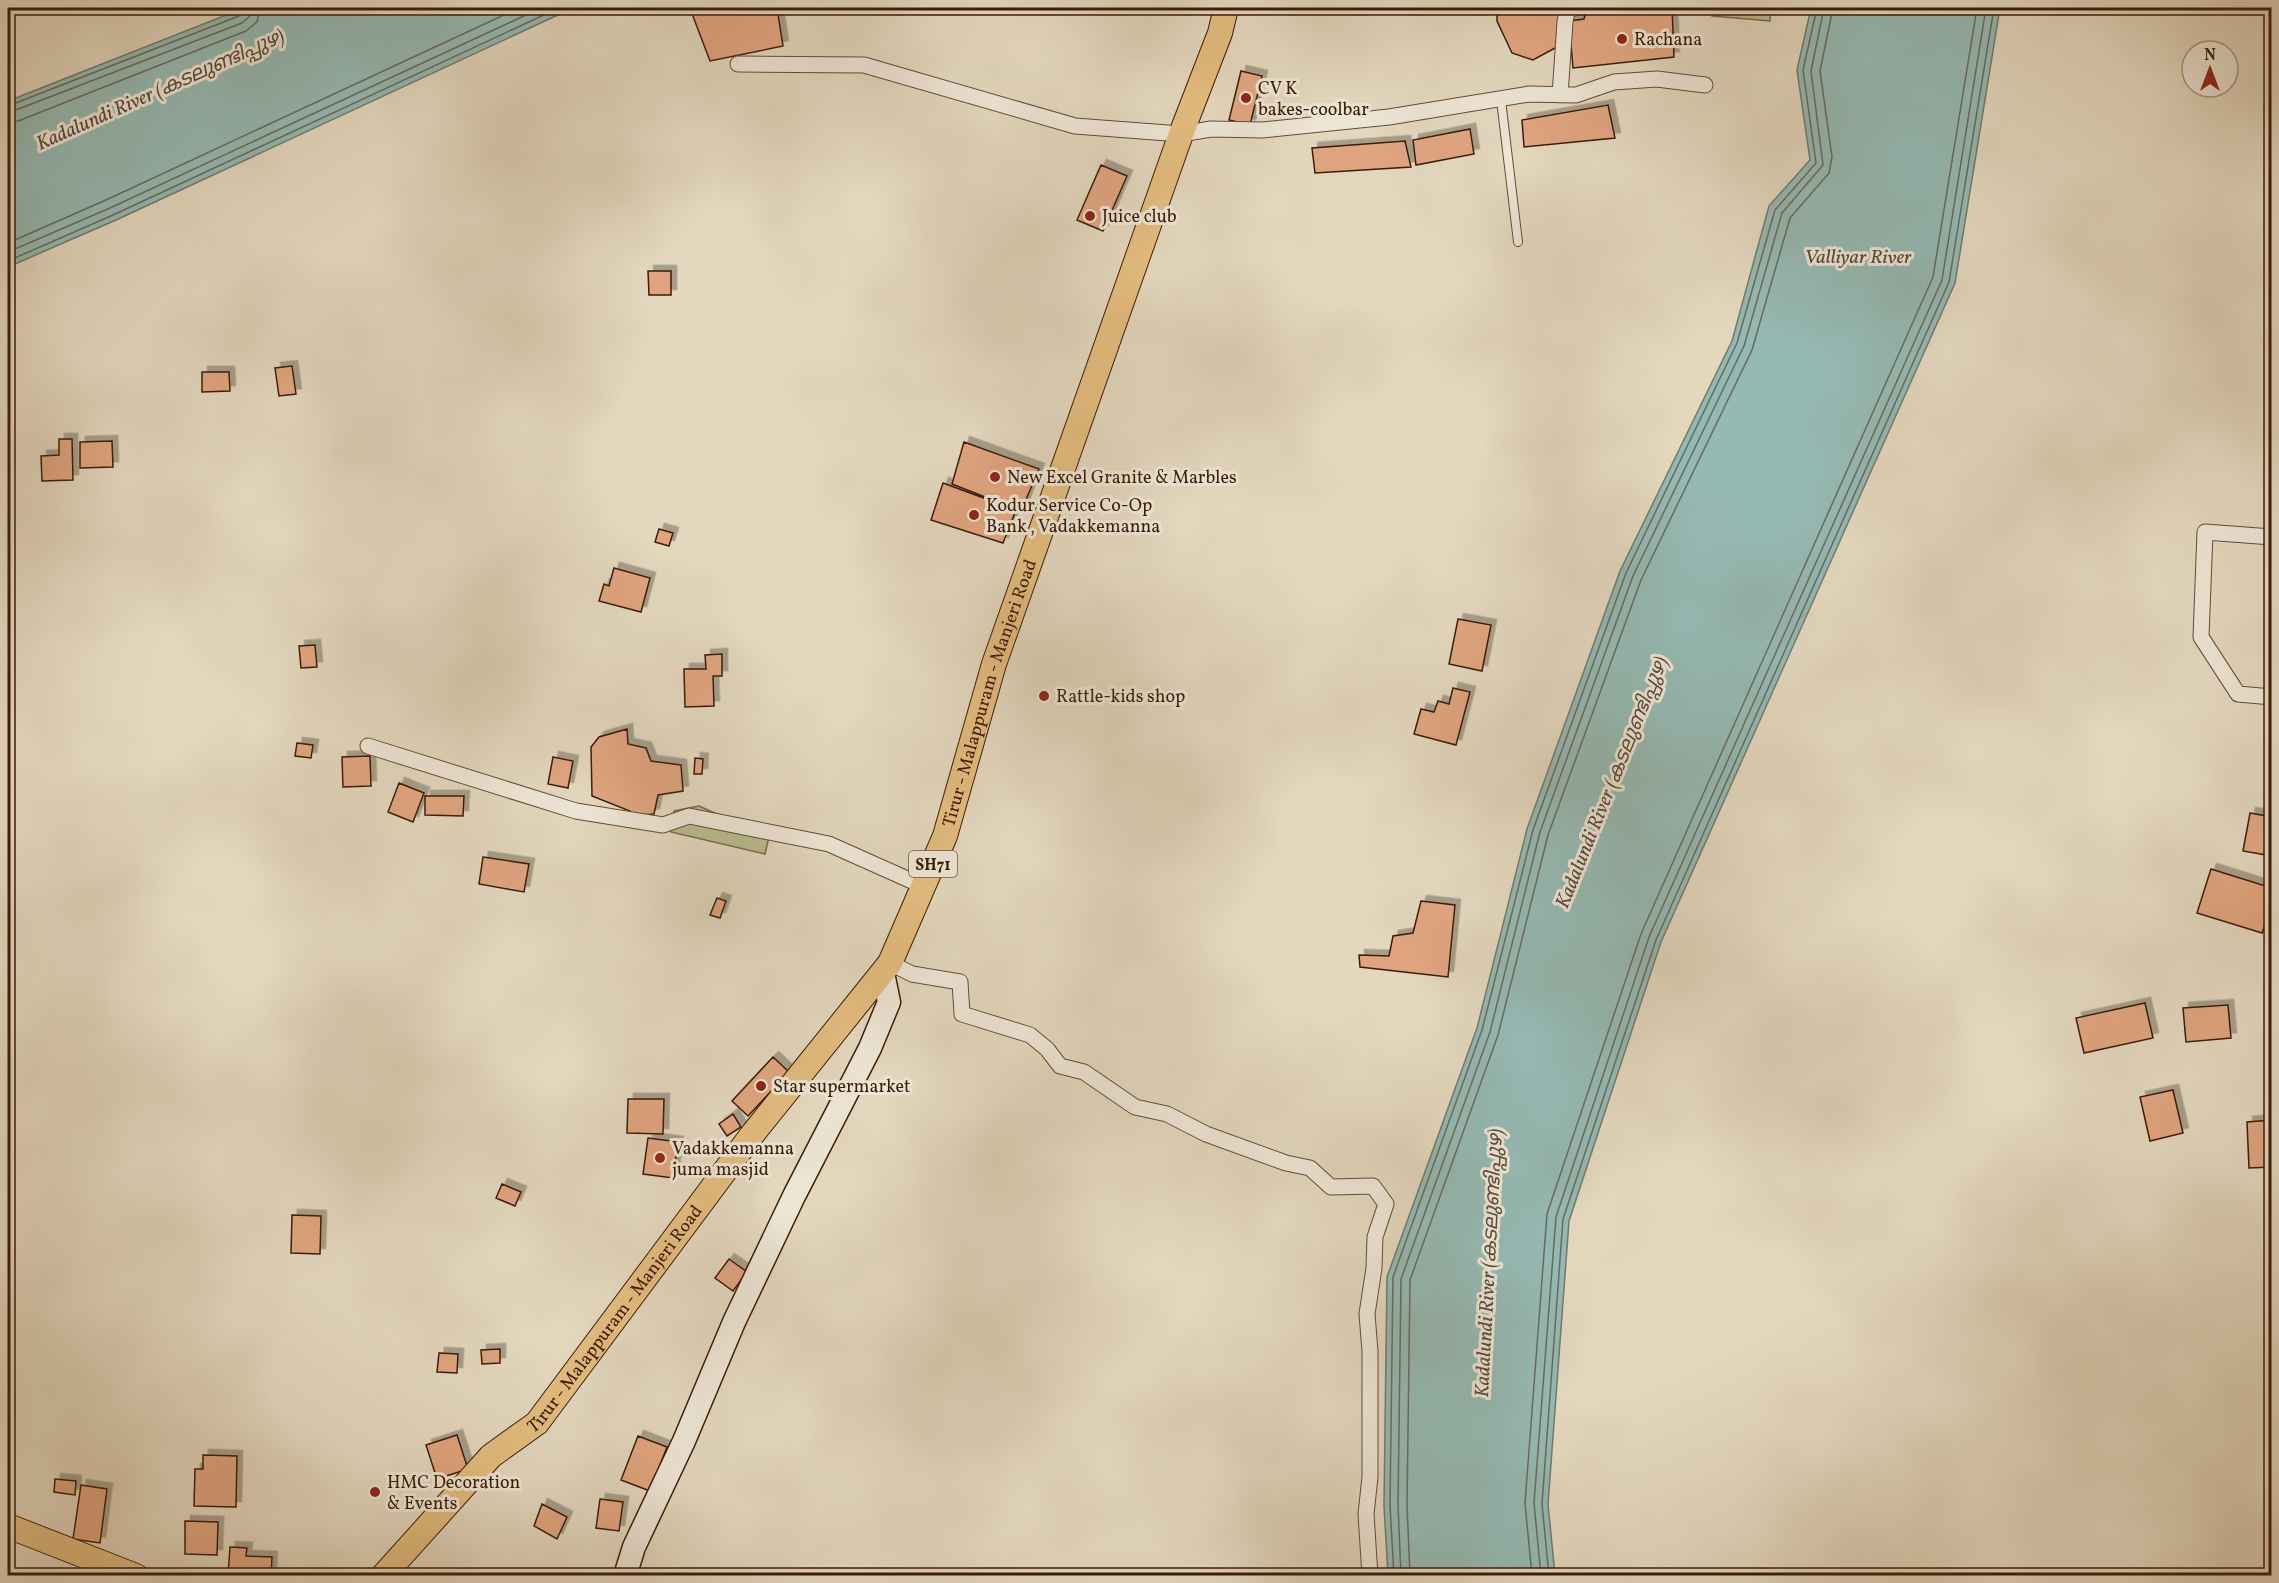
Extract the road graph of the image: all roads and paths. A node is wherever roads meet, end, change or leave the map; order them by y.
1 (1226, 8) edge
2 (1574, 8) edge
3 (738, 64) dead end
4 (1705, 85) dead end
5 (1560, 95) junction
6 (1501, 100) junction
7 (1181, 134) junction
8 (1518, 242) dead end
9 (2271, 537) edge
10 (2271, 697) edge
11 (368, 746) dead end
12 (923, 886) junction
13 (886, 968) junction
14 (8, 1526) edge
15 (136, 1575) edge
16 (383, 1575) edge
17 (625, 1575) edge
18 (1370, 1575) edge

1 - 7 main road, Tirur - Malappuram - Manjeri Road / SH71
2 - 5 street
3 - 7 street
4 - 5 street
5 - 6 street
6 - 7 street
6 - 8 lane
7 - 12 main road, Tirur - Malappuram - Manjeri Road / SH71
9 - 10 street
11 - 12 street
12 - 13 main road, Tirur - Malappuram - Manjeri Road / SH71
13 - 16 main road, Tirur - Malappuram - Manjeri Road / SH71
13 - 17 main road
13 - 18 street
14 - 15 main road

